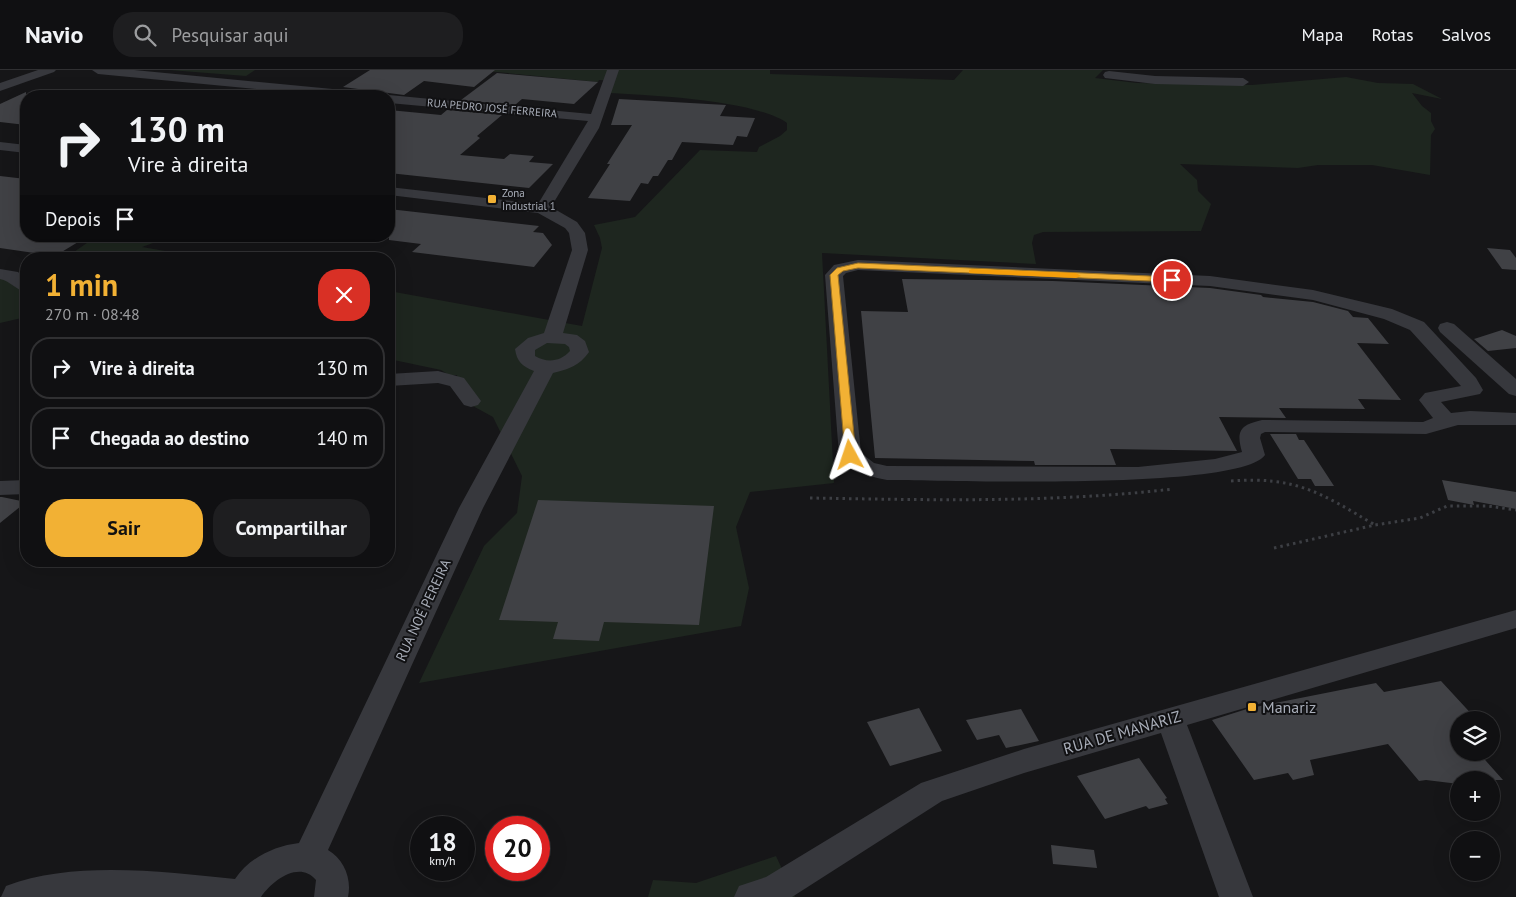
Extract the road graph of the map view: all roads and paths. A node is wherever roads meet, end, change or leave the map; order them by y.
1 (50, 70) edge
2 (98, 70) edge
3 (608, 74) edge
4 (1110, 74) edge
5 (1243, 82) dead end
6 (0, 87) edge
7 (303, 90) edge
8 (395, 100) edge
9 (596, 118) junction
10 (0, 146) edge
11 (20, 148) edge
12 (395, 193) edge
13 (542, 210) junction
14 (6, 275) edge
15 (20, 283) edge
16 (1447, 328) dead end
17 (553, 337) junction
18 (546, 367) junction
19 (395, 380) edge
20 (1516, 390) edge
21 (471, 401) dead end
22 (1516, 419) edge
23 (1446, 421) junction
24 (1227, 482) dead end
25 (20, 487) edge
26 (0, 488) edge
27 (1179, 488) dead end
28 (810, 498) dead end
29 (1516, 510) edge
30 (1374, 525) junction
31 (1274, 548) dead end
32 (1516, 619) edge
33 (1170, 719) junction
34 (308, 858) junction
35 (243, 896) edge
36 (18, 897) edge
37 (331, 897) edge
38 (751, 897) edge
39 (1236, 897) edge

1 - 6 street
2 - 7 street
3 - 9 street
4 - 5 street
8 - 9 street, RUA PEDRO JOSÉ FERREIRA
9 - 13 street
10 - 11 street
12 - 13 street
13 - 17 street
14 - 15 street
16 - 20 street
17 - 18 street
17 - 18 street
18 - 34 street, RUA NOÉ PEREIRA
19 - 21 street
22 - 23 street
23 - 23 street
24 - 30 path
25 - 26 street
27 - 28 path
29 - 30 path
30 - 31 path
32 - 33 street, RUA DE MANARIZ
33 - 38 street, RUA DE MANARIZ
33 - 39 street
34 - 35 street
34 - 37 street
35 - 36 street

